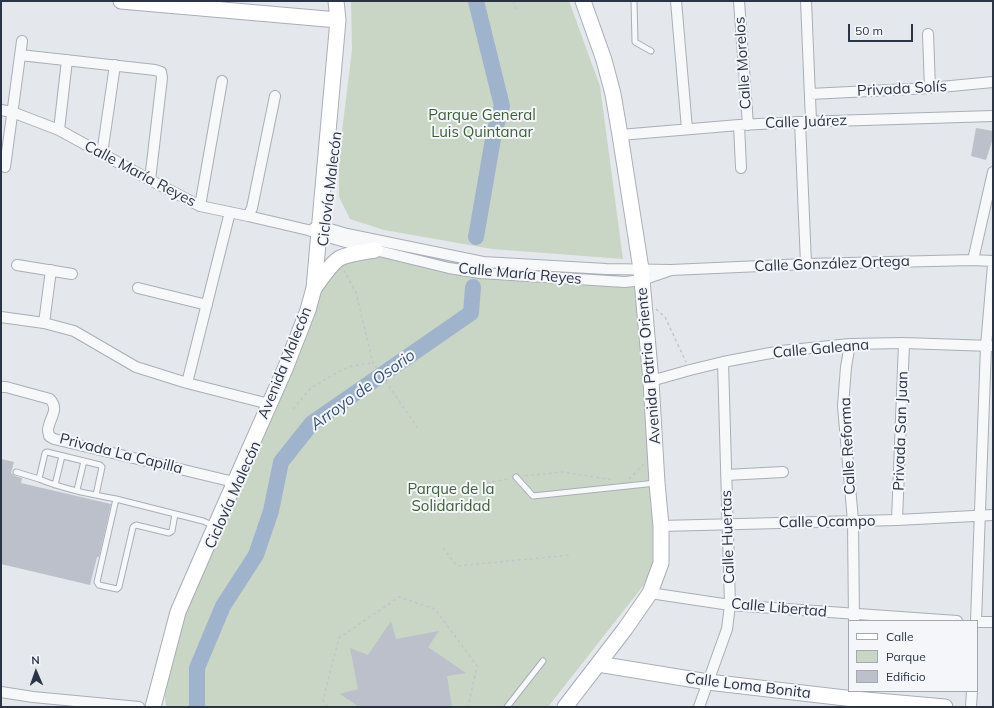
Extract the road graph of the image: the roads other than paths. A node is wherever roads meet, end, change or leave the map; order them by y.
1 (121, 1) edge
2 (336, 1) edge
3 (583, 1) edge
4 (634, 1) edge
5 (676, 1) edge
6 (739, 1) edge
7 (806, 1) edge
8 (338, 20) junction
9 (928, 34) dead end
10 (22, 41) dead end
11 (651, 51) dead end
12 (20, 55) junction
13 (67, 60) junction
14 (115, 65) junction
15 (222, 81) dead end
16 (993, 82) edge
17 (930, 88) junction
18 (810, 94) junction
19 (275, 96) dead end
20 (1, 110) edge
21 (12, 112) junction
22 (993, 116) edge
23 (812, 121) junction
24 (800, 122) junction
25 (743, 125) junction
26 (686, 129) junction
27 (59, 130) junction
28 (620, 135) junction
29 (102, 154) junction
30 (5, 168) dead end
31 (741, 168) dead end
32 (993, 172) edge
33 (150, 180) junction
34 (200, 206) junction
35 (230, 212) junction
36 (248, 216) junction
37 (316, 230) junction
38 (375, 250) junction
39 (973, 260) junction
40 (993, 261) edge
41 (806, 264) junction
42 (17, 265) dead end
43 (993, 265) edge
44 (51, 270) junction
45 (72, 274) dead end
46 (641, 275) junction
47 (138, 288) dead end
48 (314, 288) junction
49 (207, 305) junction
50 (1, 317) edge
51 (44, 323) junction
52 (904, 343) junction
53 (850, 344) junction
54 (990, 346) edge
55 (723, 362) junction
56 (651, 380) junction
57 (187, 383) junction
58 (1, 387) edge
59 (269, 404) junction
60 (62, 456) junction
61 (84, 461) junction
62 (16, 472) dead end
63 (783, 472) dead end
64 (726, 475) junction
65 (516, 478) road end
66 (39, 479) junction
67 (234, 482) junction
68 (657, 483) junction
69 (55, 485) junction
70 (77, 490) junction
71 (96, 495) junction
72 (116, 499) junction
73 (175, 514) junction
74 (993, 515) edge
75 (980, 516) junction
76 (897, 520) junction
77 (853, 521) junction
78 (728, 524) junction
79 (215, 526) junction
80 (661, 526) junction
81 (650, 593) junction
82 (730, 605) junction
83 (854, 618) edge
84 (923, 620) edge
85 (976, 620) edge
86 (978, 622) edge
87 (993, 622) edge
88 (543, 661) dead end
89 (598, 664) junction
90 (708, 682) junction
91 (1, 692) edge
92 (972, 692) edge
93 (855, 699) edge
94 (33, 702) edge
95 (95, 705) edge
96 (139, 707) edge
97 (153, 707) edge
98 (507, 707) edge
99 (565, 707) edge
100 (698, 707) edge
101 (945, 707) edge
102 (971, 707) edge

1 - 8 street
2 - 8 street, Avenida Malecón
3 - 28 street, Avenida Patria Oriente
4 - 11 lane
5 - 26 street
6 - 25 street, Calle Morelos
7 - 18 street
8 - 37 street, Avenida Malecón
9 - 17 street
10 - 12 street
12 - 13 street
12 - 21 street
13 - 14 street
13 - 27 street
14 - 29 street
14 - 33 street
15 - 34 street
16 - 17 street, Privada Solís
17 - 18 street, Privada Solís
18 - 23 street
19 - 36 street
20 - 21 street, Calle María Reyes
21 - 27 street, Calle María Reyes
21 - 30 street
22 - 23 street, Calle Juárez
23 - 24 street, Calle Juárez
24 - 25 street, Calle Juárez
24 - 41 street
25 - 26 street, Calle Juárez
25 - 31 street, Calle Morelos
26 - 28 street, Calle Juárez
27 - 29 street, Calle María Reyes
28 - 46 street, Avenida Patria Oriente
29 - 33 street, Calle María Reyes
32 - 39 street
33 - 34 street, Calle María Reyes
34 - 35 street, Calle María Reyes
35 - 36 street, Calle María Reyes
35 - 49 street
36 - 37 street, Calle María Reyes
37 - 38 street, Calle María Reyes
37 - 46 street, Calle María Reyes
37 - 48 street, Avenida Malecón
38 - 46 street, Calle María Reyes
38 - 48 street
39 - 40 street, Calle González Ortega
39 - 41 street, Calle González Ortega
41 - 46 street, Calle González Ortega
42 - 44 street
43 - 54 street
44 - 45 street
44 - 51 street
46 - 56 street, Avenida Patria Oriente
47 - 49 street
48 - 59 street, Avenida Malecón
49 - 57 street
50 - 51 street
51 - 57 street
52 - 53 street, Calle Galeana
52 - 54 street, Calle Galeana
52 - 76 street, Privada San Juan
53 - 55 street, Calle Galeana
53 - 77 street, Calle Reforma
54 - 75 street
55 - 56 street, Calle Galeana
55 - 64 street, Calle Huertas
56 - 68 street, Avenida Patria Oriente
57 - 59 street
58 - 67 street, Privada La Capilla
59 - 67 street, Avenida Malecón
60 - 61 lane
60 - 66 lane
60 - 69 lane
61 - 70 lane
61 - 71 lane
62 - 66 lane
63 - 64 street
64 - 78 street, Calle Huertas
65 - 68 lane
66 - 69 lane
67 - 79 street, Avenida Malecón
68 - 80 street, Avenida Patria Oriente
69 - 70 lane
70 - 71 lane
71 - 72 lane
72 - 73 lane
72 - 73 lane
73 - 79 lane
74 - 75 street, Calle Ocampo
75 - 76 street, Calle Ocampo
75 - 85 street
76 - 77 street, Calle Ocampo
77 - 78 street, Calle Ocampo
77 - 83 street, Calle Reforma
78 - 80 street, Calle Ocampo
78 - 82 street, Calle Huertas
79 - 97 street, Avenida Malecón
80 - 81 street, Avenida Patria Oriente
81 - 82 street, Calle Libertad
81 - 89 street, Avenida Patria Oriente
82 - 83 street, Calle Libertad
82 - 90 street, Calle Huertas
83 - 84 street, Calle Libertad
86 - 87 street
88 - 98 lane
89 - 90 street, Calle Loma Bonita
89 - 99 street, Avenida Patria Oriente
90 - 93 street, Calle Loma Bonita
90 - 100 street, Calle Huertas
91 - 94 street
92 - 102 street
93 - 101 street, Calle Loma Bonita
94 - 95 street
95 - 96 street

